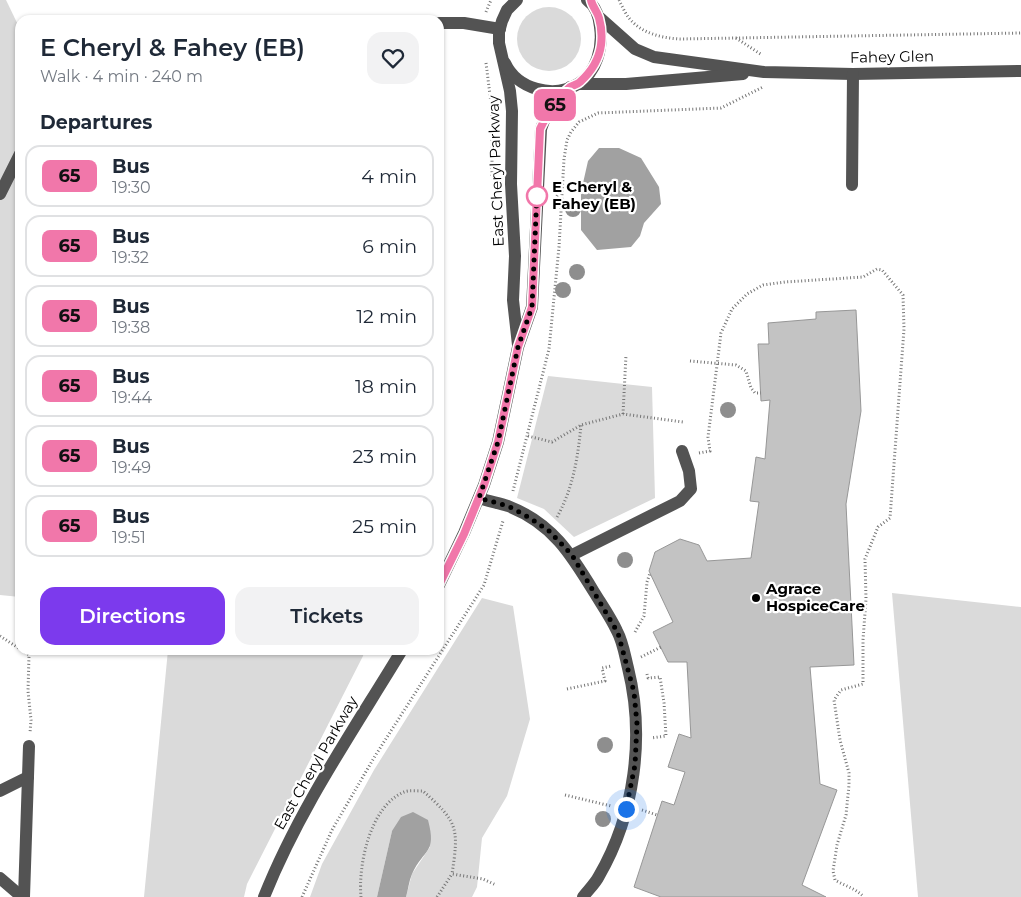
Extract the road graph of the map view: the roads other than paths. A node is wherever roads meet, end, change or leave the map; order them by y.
1 (517, 1) edge
2 (590, 1) edge
3 (599, 17) junction
4 (444, 23) edge
5 (500, 29) junction
6 (501, 54) junction
7 (1021, 71) edge
8 (764, 72) junction
9 (852, 74) junction
10 (574, 85) junction
11 (15, 164) edge
12 (852, 185) dead end
13 (0, 194) edge
14 (518, 347) junction
15 (683, 454) road end
16 (479, 498) junction
17 (572, 555) junction
18 (444, 576) edge
19 (399, 655) edge
20 (29, 746) road end
21 (28, 776) junction
22 (0, 791) edge
23 (0, 878) edge
24 (23, 897) edge
25 (264, 897) edge
26 (583, 897) edge

1 - 5 street, East Cheryl Parkway
2 - 3 street
3 - 8 street, Fahey Glen
3 - 10 street, East Cheryl Parkway
4 - 5 street
5 - 6 street, East Cheryl Parkway
6 - 10 street, Fahey Glen
6 - 14 street, East Cheryl Parkway
7 - 9 street, Fahey Glen
8 - 9 street, Fahey Glen
8 - 10 street, Fahey Glen
9 - 12 street
10 - 14 street, East Cheryl Parkway
11 - 13 street
14 - 16 street, East Cheryl Parkway
15 - 17 street
16 - 17 street
16 - 18 street, East Cheryl Parkway
17 - 26 street
19 - 25 street, East Cheryl Parkway
20 - 21 street
21 - 22 street
21 - 24 street
23 - 24 street

